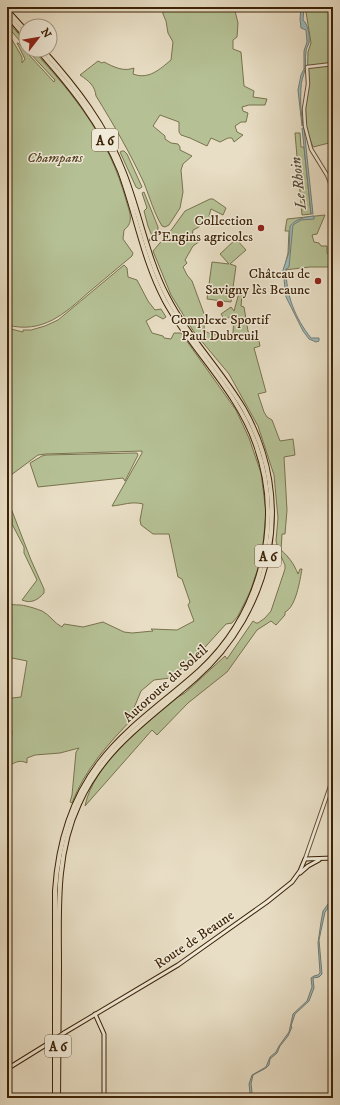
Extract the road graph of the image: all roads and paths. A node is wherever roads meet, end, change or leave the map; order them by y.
1 (7, 10) edge
2 (7, 15) edge
3 (18, 22) edge
4 (18, 28) edge
5 (45, 58) edge
6 (50, 58) edge
7 (333, 64) edge
8 (333, 190) edge
9 (145, 244) junction
10 (147, 250) junction
11 (333, 278) edge
12 (333, 296) edge
13 (333, 778) edge
14 (308, 852) junction
15 (333, 858) edge
16 (315, 859) junction
17 (305, 860) junction
18 (319, 860) junction
19 (311, 864) junction
20 (298, 874) junction
21 (95, 1014) junction
22 (333, 1039) edge
23 (333, 1066) edge
24 (7, 1069) edge
25 (55, 1098) edge
26 (58, 1098) edge
27 (104, 1098) edge

1 - 3 highway
2 - 4 highway
5 - 9 highway, Autoroute du Soleil / A 6
6 - 9 highway, Autoroute du Soleil / A 6
7 - 8 street
9 - 10 highway, Autoroute du Soleil / A 6
10 - 25 highway, Autoroute du Soleil / A 6
10 - 26 highway, Autoroute du Soleil / A 6
11 - 12 street
13 - 14 street
14 - 16 street
14 - 17 street
15 - 18 main road
16 - 17 main road
16 - 18 main road
17 - 19 main road
17 - 20 main road, Route de Beaune
18 - 19 main road
19 - 20 main road
20 - 21 main road, Route de Beaune
21 - 24 main road, Route de Beaune, bridge
21 - 27 main road
22 - 23 street

